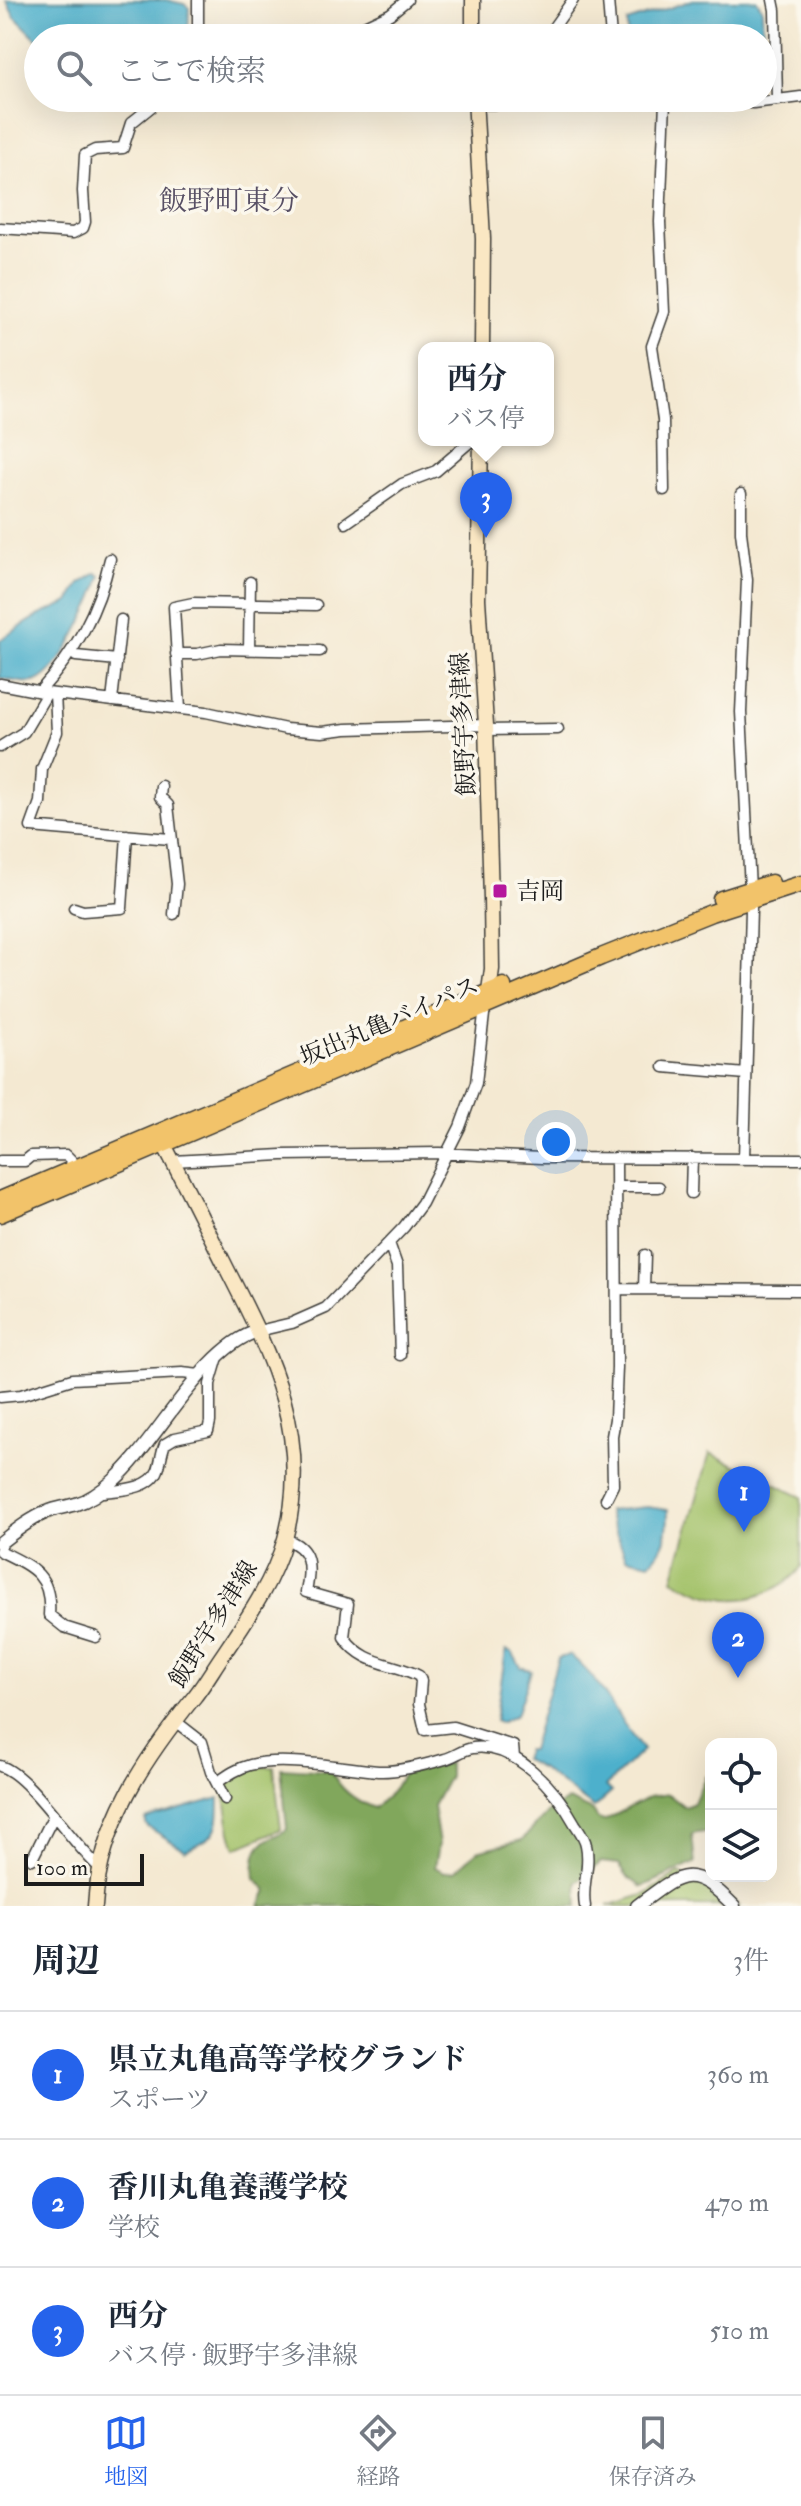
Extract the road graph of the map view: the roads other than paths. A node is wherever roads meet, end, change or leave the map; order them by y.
1 (198, 0) edge
2 (407, 0) edge
3 (473, 0) edge
4 (573, 0) edge
5 (608, 0) edge
6 (773, 0) edge
7 (198, 24) edge
8 (369, 24) edge
9 (473, 24) edge
10 (556, 24) edge
11 (610, 24) edge
12 (775, 24) edge
13 (801, 97) edge
14 (777, 100) edge
15 (145, 112) edge
16 (474, 112) edge
17 (665, 112) edge
18 (0, 228) edge
19 (482, 342) edge
20 (465, 446) edge
21 (481, 446) edge
22 (664, 490) dead end
23 (741, 494) dead end
24 (346, 523) dead end
25 (110, 559) dead end
26 (250, 582) dead end
27 (250, 604) junction
28 (316, 605) dead end
29 (121, 620) dead end
30 (249, 650) junction
31 (320, 651) dead end
32 (176, 654) junction
33 (76, 656) dead end
34 (117, 660) junction
35 (0, 684) edge
36 (47, 693) junction
37 (112, 701) junction
38 (180, 709) junction
39 (486, 728) junction
40 (558, 729) dead end
41 (0, 747) edge
42 (161, 786) dead end
43 (127, 835) junction
44 (170, 839) junction
45 (801, 874) edge
46 (801, 884) edge
47 (750, 895) junction
48 (74, 908) dead end
49 (174, 914) dead end
50 (487, 999) junction
51 (664, 1067) dead end
52 (746, 1074) junction
53 (161, 1138) junction
54 (446, 1154) junction
55 (616, 1158) junction
56 (692, 1158) junction
57 (744, 1158) junction
58 (801, 1159) edge
59 (0, 1161) edge
60 (173, 1161) junction
61 (78, 1167) junction
62 (616, 1187) junction
63 (659, 1187) dead end
64 (691, 1193) dead end
65 (0, 1200) edge
66 (0, 1214) edge
67 (389, 1243) junction
68 (645, 1255) dead end
69 (617, 1289) junction
70 (644, 1289) junction
71 (801, 1290) edge
72 (258, 1331) junction
73 (400, 1355) dead end
74 (218, 1357) junction
75 (200, 1375) junction
76 (0, 1397) edge
77 (101, 1490) junction
78 (606, 1499) dead end
79 (285, 1539) junction
80 (0, 1543) edge
81 (0, 1551) edge
82 (96, 1637) dead end
83 (175, 1721) junction
84 (514, 1757) junction
85 (0, 1766) edge
86 (218, 1782) junction
87 (225, 1799) dead end
88 (53, 1817) junction
89 (32, 1859) dead end
90 (99, 1867) junction
91 (95, 1906) edge
92 (585, 1906) edge
93 (637, 1906) edge
94 (734, 1906) edge

1 - 7 street
2 - 8 street
3 - 9 main road
4 - 10 street
5 - 11 street
6 - 12 street
13 - 14 street
15 - 18 street
16 - 19 main road
17 - 22 street
20 - 24 street
21 - 39 main road, 飯野宇多津線
23 - 47 street
25 - 36 street
26 - 27 street
27 - 28 street
27 - 30 street
27 - 32 street
29 - 34 street
30 - 31 street
30 - 32 street
32 - 38 street
33 - 34 street
34 - 37 street
35 - 36 street
36 - 37 street
36 - 41 street
36 - 43 street
37 - 38 street
38 - 39 street
39 - 40 street
39 - 50 main road, 飯野宇多津線
42 - 44 street
43 - 44 street
43 - 48 street
44 - 49 street
45 - 47 highway, 坂出丸亀バイパス
46 - 47 highway, 坂出丸亀バイパス
47 - 50 highway, 坂出丸亀バイパス
47 - 52 street
50 - 53 highway, 坂出丸亀バイパス
50 - 54 street
51 - 52 street
52 - 57 street
53 - 60 main road, 飯野宇多津線
53 - 61 highway, 坂出丸亀バイパス
53 - 66 highway, 坂出丸亀バイパス
54 - 55 street
54 - 60 street
54 - 67 street
55 - 56 street
55 - 62 street
56 - 57 street
56 - 64 street
57 - 58 street
59 - 61 street
60 - 72 main road, 飯野宇多津線
61 - 65 highway, 坂出丸亀バイパス
62 - 63 street
62 - 69 street
67 - 72 street
67 - 73 street
68 - 70 street
69 - 70 street
69 - 78 street
70 - 71 street
72 - 74 street
72 - 79 main road, 飯野宇多津線
74 - 75 street
74 - 77 street
75 - 76 street
75 - 77 street
77 - 80 street
79 - 83 main road, 飯野宇多津線
79 - 84 street
81 - 82 street
83 - 86 street
83 - 90 main road, 飯野宇多津線
84 - 86 street
84 - 92 street
85 - 88 street
86 - 87 street
88 - 89 street
88 - 90 street
90 - 91 main road, 飯野宇多津線
93 - 94 street

